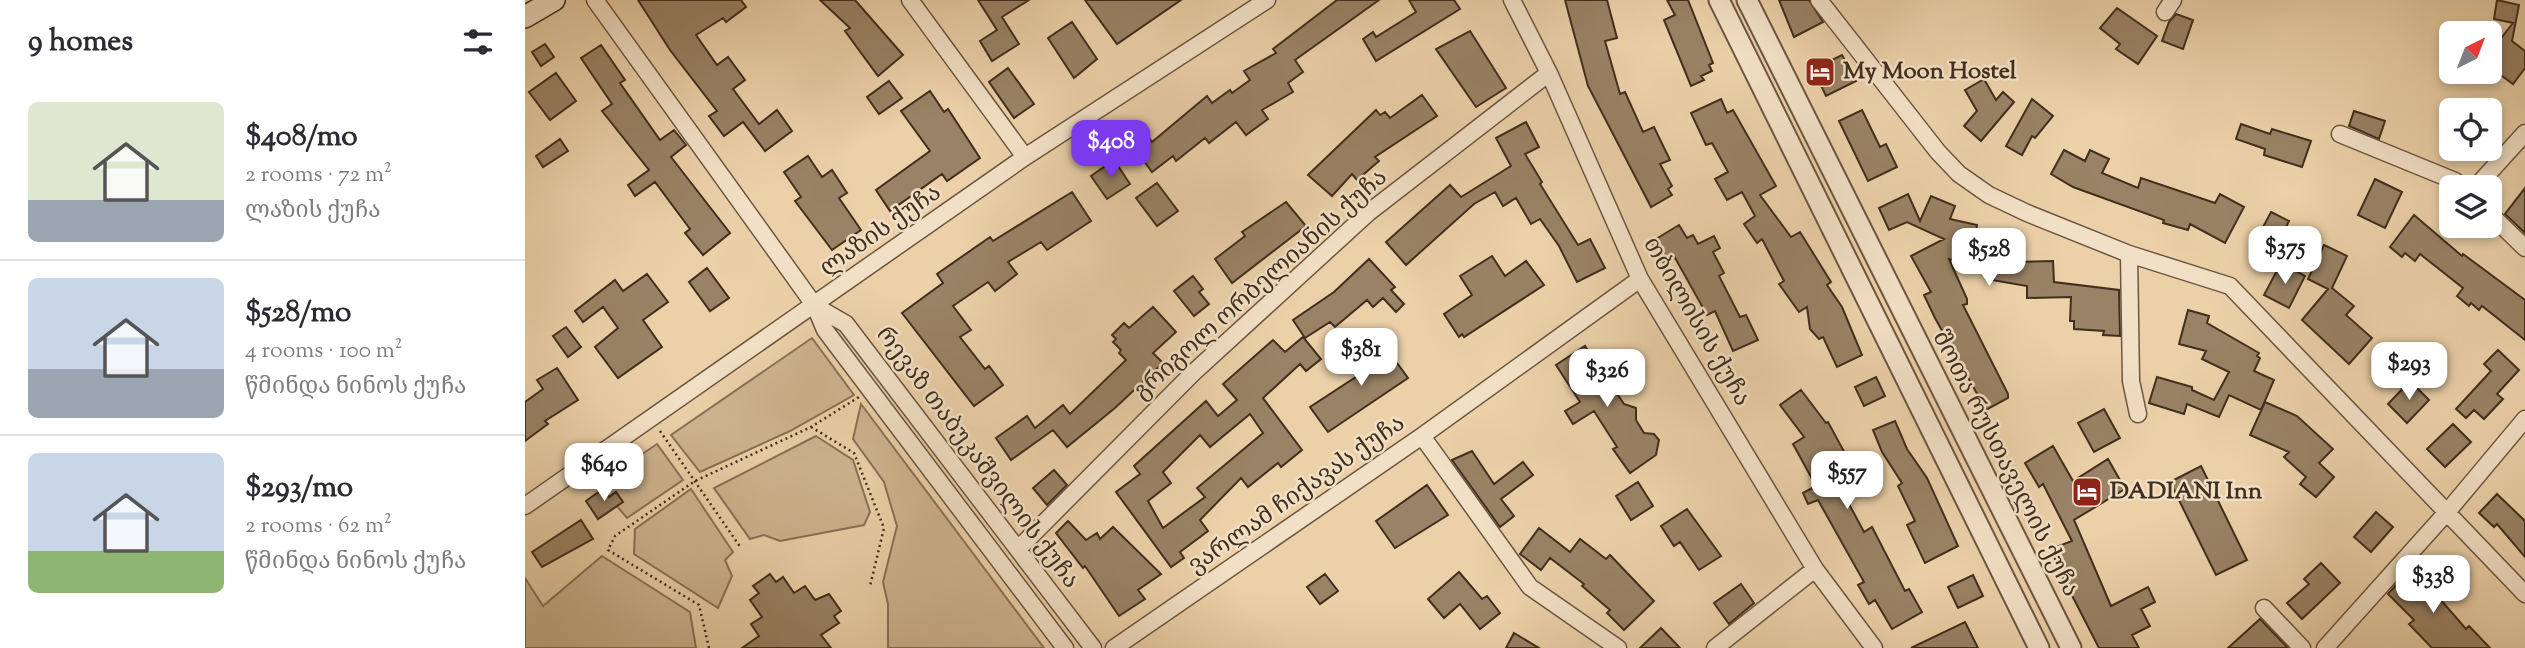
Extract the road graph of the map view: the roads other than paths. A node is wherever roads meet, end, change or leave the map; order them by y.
1 (554, 0) edge
2 (595, 0) edge
3 (910, 0) edge
4 (1267, 0) edge
5 (1512, 0) edge
6 (1719, 0) edge
7 (1747, 0) edge
8 (1819, 0) edge
9 (525, 17) edge
10 (1549, 73) junction
11 (2525, 133) edge
12 (2340, 134) dead end
13 (1025, 157) junction
14 (2440, 175) edge
15 (2487, 175) edge
16 (2502, 225) edge
17 (2525, 247) edge
18 (2129, 254) junction
19 (1640, 279) junction
20 (814, 306) junction
21 (2138, 414) dead end
22 (2525, 419) edge
23 (1422, 436) junction
24 (525, 506) edge
25 (2448, 511) junction
26 (1019, 549) junction
27 (1815, 569) junction
28 (2525, 594) edge
29 (2264, 608) dead end
30 (1065, 648) edge
31 (1093, 648) edge
32 (1114, 648) edge
33 (1618, 648) edge
34 (1715, 648) edge
35 (1874, 648) edge
36 (2039, 648) edge
37 (2071, 648) edge
38 (2302, 648) edge
39 (2325, 648) edge

1 - 9 main road
2 - 20 street, რევაზ თაბუკაშვილის ქუჩა
3 - 13 street
4 - 13 street, ლაზის ქუჩა
5 - 10 street, თბილისის ქუჩა
6 - 36 street, შოთა რუსთაველის ქუჩა
7 - 37 street, შოთა რუსთაველის ქუჩა
8 - 18 street
10 - 19 street, თბილისის ქუჩა
10 - 26 street, გრიგოლ ორბელიანის ქუჩა
11 - 15 street
12 - 14 street
13 - 20 street, ლაზის ქუჩა
16 - 17 street
18 - 21 street
18 - 25 street
19 - 23 street, ვარლამ ჩიქავას ქუჩა
19 - 27 street, თბილისის ქუჩა
20 - 24 street, ლაზის ქუჩა
20 - 26 street, რევაზ თაბუკაშვილის ქუჩა
20 - 30 street, რევაზ თაბუკაშვილის ქუჩა
22 - 25 street
23 - 32 street, ვარლამ ჩიქავას ქუჩა
23 - 33 street
25 - 28 street
25 - 39 street
26 - 31 street, რევაზ თაბუკაშვილის ქუჩა
27 - 34 street
27 - 35 street, თბილისის ქუჩა
29 - 38 street

